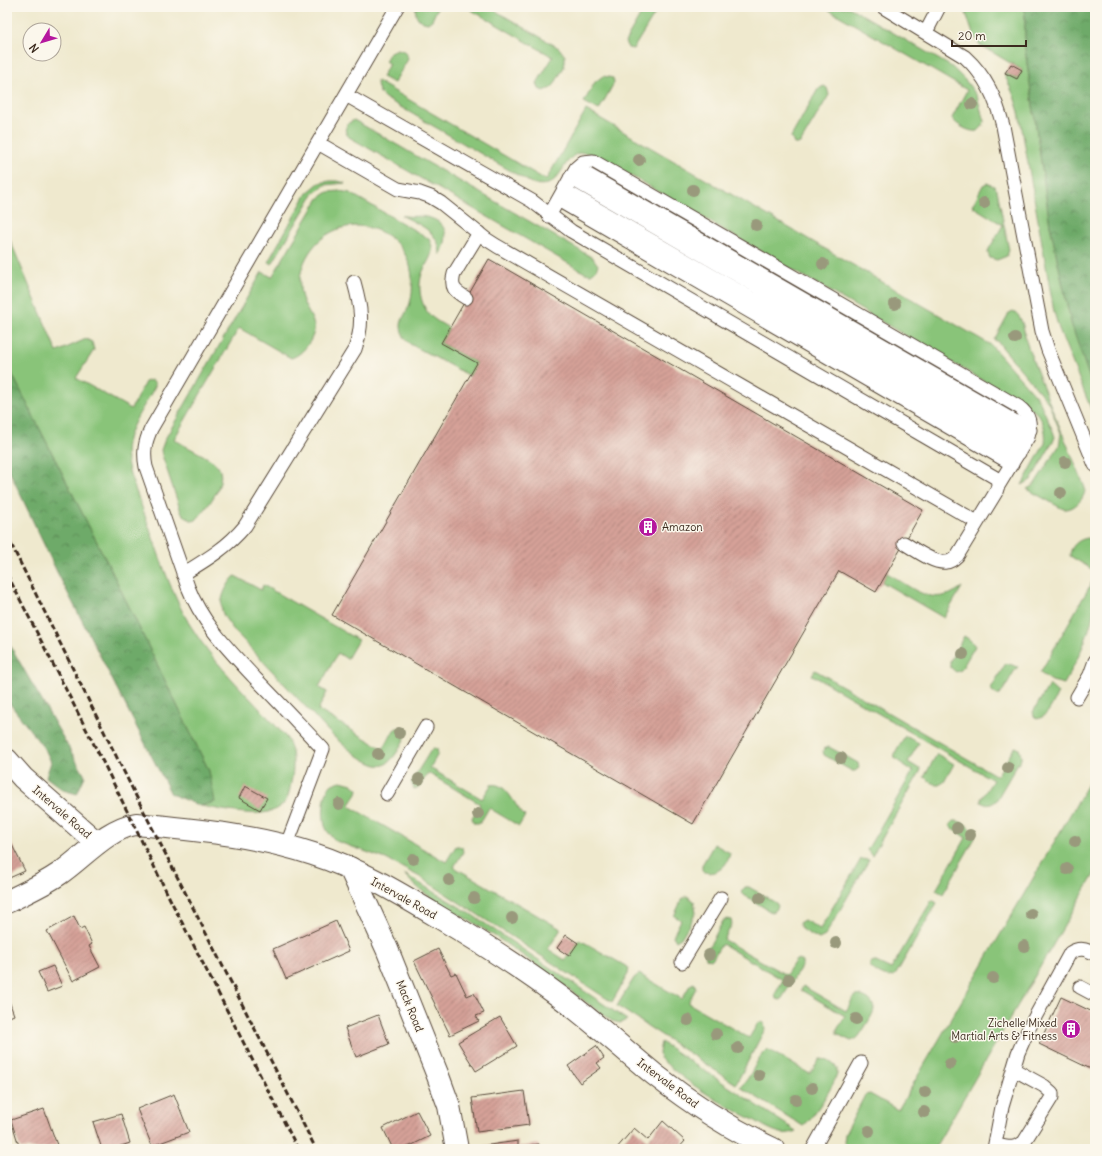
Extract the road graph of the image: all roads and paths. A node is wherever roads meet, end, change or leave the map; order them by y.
1 (397, 7) edge
2 (883, 7) edge
3 (939, 7) edge
4 (926, 32) junction
5 (346, 95) junction
6 (318, 143) junction
7 (567, 184) junction
8 (549, 216) junction
9 (479, 233) junction
10 (354, 282) dead end
11 (466, 298) dead end
12 (1022, 447) junction
13 (1095, 466) edge
14 (998, 486) junction
15 (977, 522) junction
16 (904, 543) dead end
17 (184, 574) junction
18 (1095, 661) edge
19 (1077, 697) dead end
20 (426, 727) dead end
21 (7, 760) edge
22 (387, 794) dead end
23 (97, 843) junction
24 (286, 846) junction
25 (350, 868) junction
26 (720, 898) dead end
27 (7, 902) edge
28 (1095, 953) edge
29 (682, 962) dead end
30 (1080, 987) dead end
31 (1095, 995) edge
32 (861, 1063) dead end
33 (1013, 1069) junction
34 (995, 1147) edge
35 (457, 1149) edge
36 (773, 1149) edge
37 (813, 1149) edge

1 - 5 lane
2 - 4 lane
3 - 4 lane
4 - 13 lane
5 - 6 lane
5 - 8 lane
6 - 9 lane
6 - 17 lane
7 - 8 lane
7 - 12 lane
7 - 12 lane
7 - 12 lane
8 - 14 lane
9 - 11 lane
9 - 15 lane
10 - 17 lane
12 - 14 lane
14 - 15 lane
15 - 16 lane
17 - 24 lane
18 - 19 lane
20 - 22 lane
21 - 23 main road, Intervale Road
23 - 24 main road, Intervale Road
23 - 27 main road
24 - 25 main road, Intervale Road
25 - 35 main road, Mack Road
25 - 36 main road, Intervale Road
26 - 29 lane
28 - 33 lane
30 - 31 lane
32 - 37 lane
33 - 34 lane
33 - 34 lane

